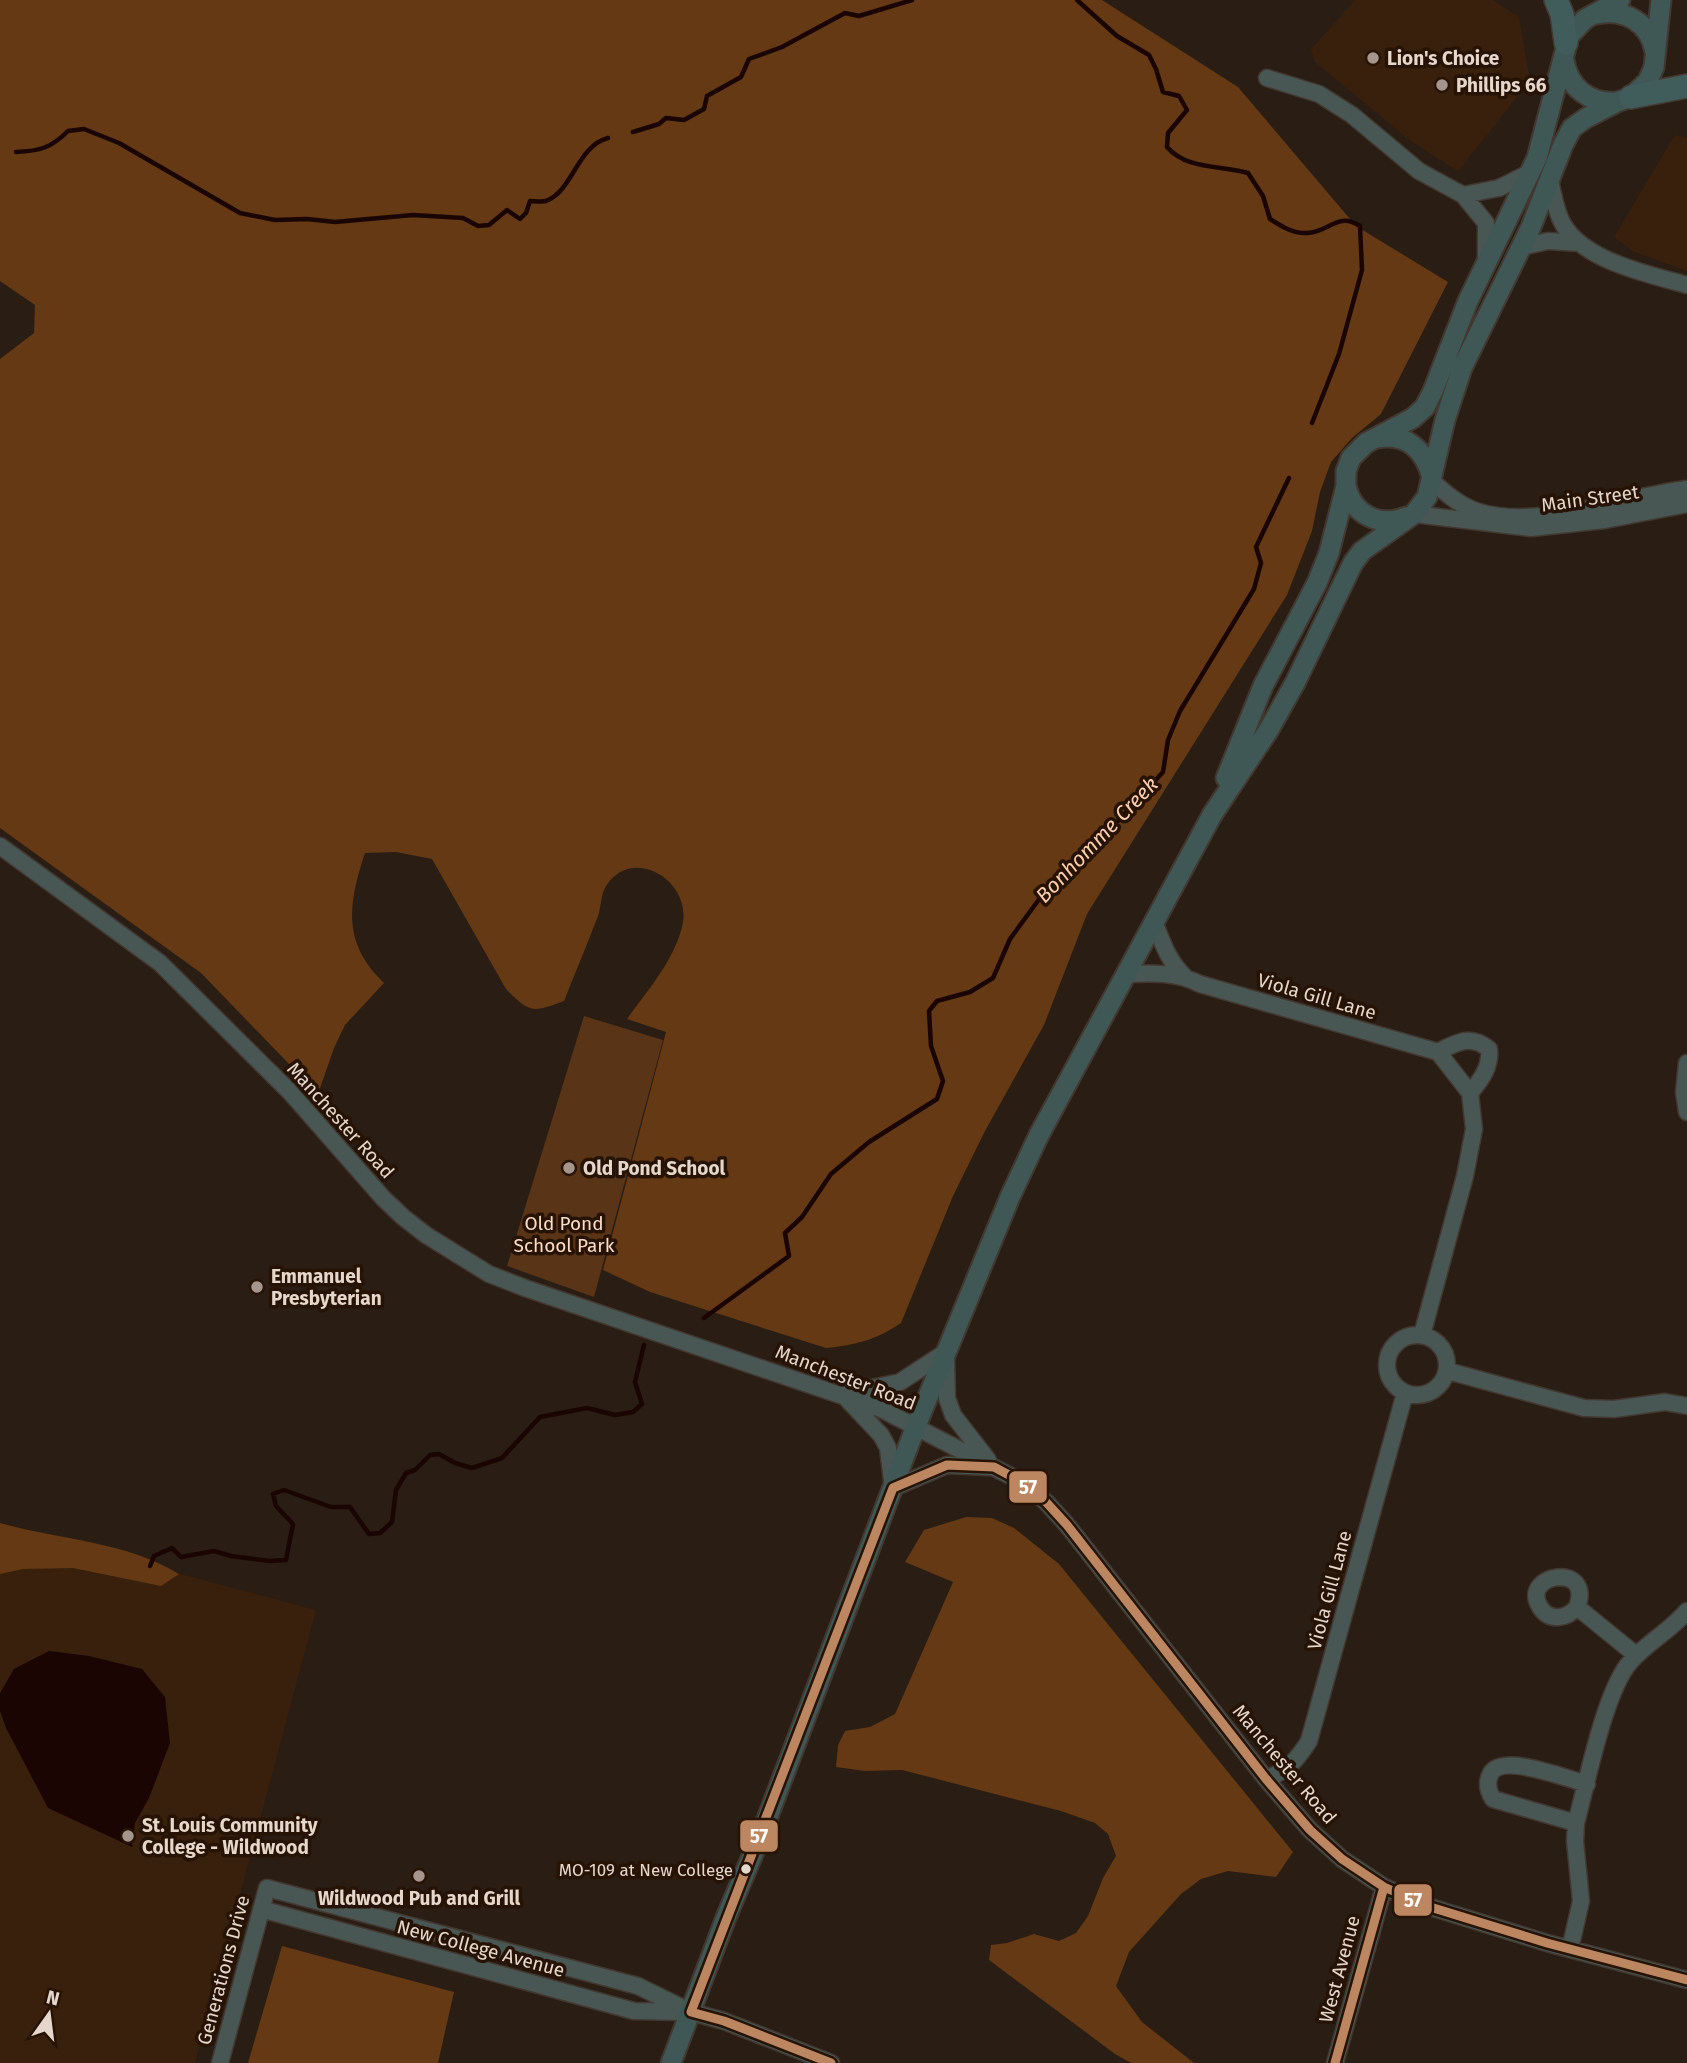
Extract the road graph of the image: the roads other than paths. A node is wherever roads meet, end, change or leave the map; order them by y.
1 (1556, 0) edge
2 (1620, 0) edge
3 (1661, 0) edge
4 (1591, 15) junction
5 (1565, 51) junction
6 (1655, 60) junction
7 (1267, 78) dead end
8 (1687, 86) edge
9 (1624, 100) junction
10 (1531, 172) junction
11 (1550, 181) junction
12 (1463, 195) junction
13 (1579, 243) junction
14 (1521, 247) junction
15 (1486, 262) junction
16 (1687, 285) edge
17 (1372, 440) junction
18 (1431, 477) junction
19 (1346, 486) junction
20 (1687, 489) edge
21 (1687, 504) edge
22 (1411, 516) junction
23 (1212, 815) junction
24 (0, 846) edge
25 (1154, 922) junction
26 (1127, 974) junction
27 (1185, 977) junction
28 (1438, 1052) junction
29 (1687, 1063) edge
30 (1471, 1093) junction
31 (1687, 1112) edge
32 (1422, 1335) junction
33 (946, 1352) junction
34 (1448, 1371) junction
35 (1405, 1393) junction
36 (842, 1395) junction
37 (1687, 1406) edge
38 (916, 1426) junction
39 (994, 1467) junction
40 (893, 1489) junction
41 (1577, 1608) dead end
42 (1687, 1611) edge
43 (1636, 1655) junction
44 (1266, 1779) junction
45 (1587, 1784) junction
46 (1576, 1823) junction
47 (1384, 1886) junction
48 (267, 1888) joint
49 (261, 1909) junction
50 (1570, 1950) junction
51 (1687, 1980) edge
52 (691, 2012) junction
53 (219, 2063) edge
54 (671, 2063) edge
55 (831, 2063) edge
56 (1335, 2063) edge

1 - 5 highway
2 - 4 main road
3 - 6 main road
4 - 5 main road
4 - 6 main road
5 - 9 main road
5 - 10 main road
6 - 9 main road
7 - 12 street
8 - 9 highway
9 - 11 main road
10 - 12 street
10 - 15 main road
11 - 13 street
11 - 14 main road
12 - 15 street
13 - 14 street
13 - 16 street
14 - 18 main road
15 - 17 main road
17 - 18 main road
17 - 19 main road
18 - 20 street, Main Street
18 - 22 main road
19 - 22 main road
19 - 23 main road
21 - 22 street, Main Street
22 - 23 main road
23 - 25 main road
24 - 36 street, Manchester Road
25 - 26 main road
25 - 27 street
26 - 27 street, Viola Gill Lane
26 - 33 main road
27 - 28 street, Viola Gill Lane
28 - 30 street
28 - 30 street
29 - 31 street
30 - 32 street
32 - 34 street
32 - 35 street
33 - 36 street
33 - 38 main road
33 - 39 street
34 - 35 street
34 - 37 street
35 - 44 street, Viola Gill Lane
36 - 38 street, Manchester Road
36 - 40 street
38 - 39 street, Manchester Road
38 - 40 main road
39 - 40 street
39 - 44 street, Manchester Road
40 - 52 main road
41 - 43 street
42 - 43 street
43 - 45 street
44 - 47 street, Manchester Road
45 - 46 street
45 - 46 street
46 - 50 street
47 - 50 street, Manchester Road
47 - 56 street, West Avenue
48 - 49 street, Generations Drive
48 - 52 street, New College Avenue
49 - 52 street, New College Avenue
49 - 53 street, Generations Drive
50 - 51 street, Manchester Road
52 - 54 main road
52 - 55 street, New College Avenue

